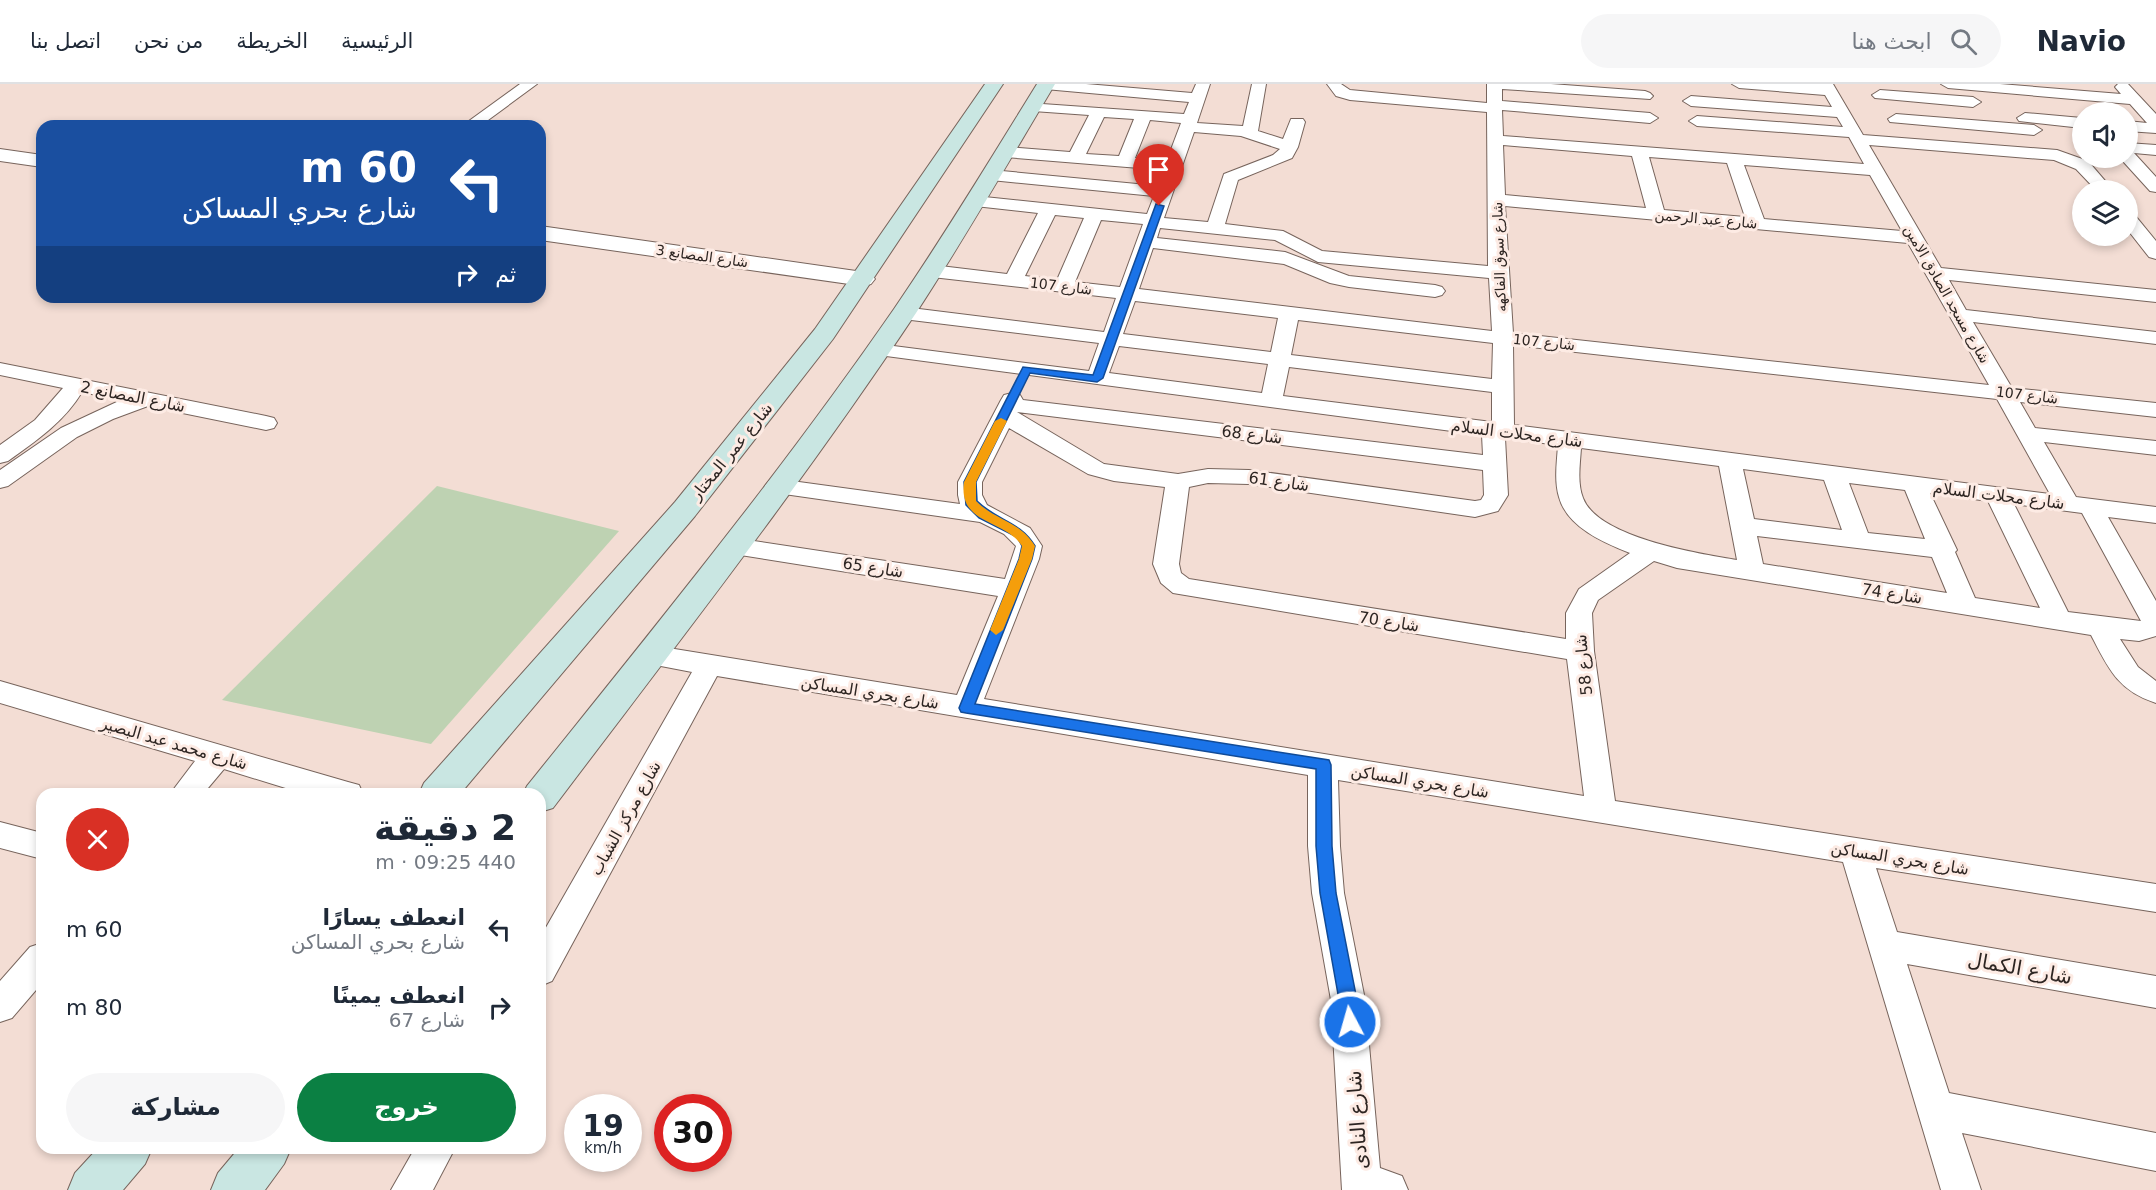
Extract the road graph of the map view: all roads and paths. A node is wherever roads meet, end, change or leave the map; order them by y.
1 (530, 84) edge
2 (994, 84) edge
3 (1259, 84) edge
4 (1330, 84) edge
5 (1495, 84) edge
6 (1685, 84) edge
7 (1739, 84) edge
8 (1948, 84) edge
9 (2120, 84) edge
10 (1997, 86) edge
11 (1828, 88) edge
12 (1877, 89) edge
13 (1643, 90) edge
14 (1200, 91) edge
15 (1042, 92) edge
16 (2134, 100) junction
17 (1691, 101) junction
18 (2013, 105) junction
19 (1495, 107) junction
20 (1099, 111) junction
21 (1843, 113) junction
22 (1144, 115) junction
23 (1650, 118) junction
24 (1896, 119) junction
25 (479, 120) edge
26 (1697, 121) junction
27 (1297, 122) dead end
28 (1189, 123) junction
29 (2156, 123) edge
30 (2072, 124) edge
31 (2138, 127) edge
32 (2156, 128) edge
33 (2034, 130) junction
34 (1250, 133) junction
35 (1855, 136) junction
36 (1496, 140) junction
37 (1912, 143) junction
38 (2072, 143) dead end
39 (1290, 147) junction
40 (2138, 149) edge
41 (2156, 150) edge
42 (1639, 151) junction
43 (1660, 153) junction
44 (0, 155) edge
45 (2057, 155) junction
46 (1709, 157) junction
47 (1076, 158) junction
48 (1734, 159) junction
49 (36, 160) edge
50 (1125, 162) junction
51 (998, 164) junction
52 (1174, 166) junction
53 (2138, 168) edge
54 (1876, 170) junction
55 (2096, 180) edge
56 (2156, 187) edge
57 (1164, 192) junction
58 (1497, 200) junction
59 (975, 201) junction
60 (1049, 209) junction
61 (1095, 214) junction
62 (1656, 214) junction
63 (1154, 221) junction
64 (1756, 223) junction
65 (1215, 229) junction
66 (2138, 230) edge
67 (546, 234) edge
68 (1915, 238) junction
69 (1146, 242) junction
70 (2155, 250) edge
71 (932, 271) junction
72 (1498, 273) junction
73 (1935, 273) junction
74 (863, 279) junction
75 (1014, 280) junction
76 (1064, 286) junction
77 (1435, 291) dead end
78 (1128, 294) junction
79 (2156, 296) edge
80 (1288, 312) junction
81 (903, 313) junction
82 (1961, 315) junction
83 (1503, 338) junction
84 (2156, 338) edge
85 (1112, 339) junction
86 (878, 350) junction
87 (1279, 359) junction
88 (0, 369) edge
89 (1027, 369) junction
90 (1097, 378) junction
91 (76, 384) junction
92 (1502, 387) junction
93 (2004, 392) junction
94 (1239, 397) junction
95 (148, 399) junction
96 (1271, 401) junction
97 (1007, 410) junction
98 (2156, 410) edge
99 (266, 423) dead end
100 (1498, 430) junction
101 (1231, 432) junction
102 (2029, 435) junction
103 (1570, 440) junction
104 (2156, 448) edge
105 (0, 456) edge
106 (1730, 460) junction
107 (1494, 464) junction
108 (1833, 473) junction
109 (1226, 476) junction
110 (0, 481) edge
111 (1178, 481) junction
112 (1914, 484) junction
113 (777, 486) junction
114 (1997, 495) junction
115 (2079, 505) junction
116 (983, 515) junction
117 (2156, 515) edge
118 (1743, 526) junction
119 (1858, 539) junction
120 (734, 546) junction
121 (1944, 550) junction
122 (1650, 552) junction
123 (1752, 571) junction
124 (2127, 572) junction
125 (2156, 576) edge
126 (1012, 589) junction
127 (1965, 605) junction
128 (2059, 620) junction
129 (2100, 627) junction
130 (1580, 651) junction
131 (650, 656) junction
132 (709, 666) junction
133 (0, 692) edge
134 (2156, 692) edge
135 (966, 708) junction
136 (218, 755) junction
137 (1323, 765) junction
138 (190, 788) edge
139 (328, 788) edge
140 (442, 788) edge
141 (546, 789) edge
142 (1601, 811) junction
143 (0, 835) edge
144 (36, 844) edge
145 (1855, 851) junction
146 (2155, 897) edge
147 (1884, 945) junction
148 (546, 959) edge
149 (36, 964) edge
150 (2156, 992) edge
151 (5, 993) edge
152 (1936, 1109) junction
153 (2156, 1152) edge
154 (124, 1154) edge
155 (263, 1154) edge
156 (432, 1154) edge
157 (1371, 1188) edge
158 (92, 1190) edge
159 (235, 1190) edge
160 (411, 1190) edge
161 (1961, 1190) edge

1 - 25 street
2 - 74 main road, شارع عمر المختار
3 - 34 street
4 - 19 street
5 - 13 street
5 - 19 street, شارع سوق الفاكهه
6 - 17 street
7 - 11 street
8 - 10 street
9 - 16 street
10 - 16 street
10 - 18 street
11 - 21 street, شارع مسجد الصادق الامين
12 - 18 street
12 - 24 street
13 - 23 street
14 - 15 street
14 - 28 street
15 - 20 street
15 - 51 main road
16 - 29 street
17 - 21 street
17 - 26 street
18 - 33 street
19 - 23 street
19 - 36 street, شارع سوق الفاكهه
20 - 22 street
20 - 47 street
21 - 35 street, شارع مسجد الصادق الامين
22 - 28 street
22 - 50 street
23 - 43 street
24 - 33 street
24 - 37 street
26 - 35 street
26 - 46 street
27 - 39 street
28 - 34 street
28 - 52 street
30 - 33 street
31 - 32 street
33 - 38 street
33 - 45 street
34 - 39 street
35 - 37 street
35 - 54 street, شارع مسجد الصادق الامين
36 - 42 street
36 - 58 street, شارع سوق الفاكهه
37 - 45 street
39 - 65 street
40 - 41 street
42 - 43 street
42 - 62 street
43 - 46 street
44 - 49 street
45 - 55 street
46 - 48 street
47 - 50 street
47 - 51 street
48 - 54 street
48 - 64 street
50 - 52 street
51 - 57 street
51 - 59 main road
52 - 57 street
53 - 56 street
54 - 68 street, شارع مسجد الصادق الامين
57 - 63 street
58 - 62 street, شارع عبد الرحمن
58 - 72 street, شارع سوق الفاكهه
59 - 60 street
59 - 71 main road
60 - 61 street
60 - 75 street
61 - 63 street
61 - 76 street
62 - 64 street, شارع عبد الرحمن
63 - 65 street
63 - 69 street
64 - 68 street, شارع عبد الرحمن
65 - 72 street
66 - 70 street
67 - 74 street, شارع المصانع 3
68 - 73 street, شارع مسجد الصادق الامين
69 - 77 street
69 - 78 street
71 - 75 street, شارع 107
71 - 81 main road
72 - 83 street, شارع سوق الفاكهه
73 - 79 street
73 - 82 street, شارع مسجد الصادق الامين
74 - 140 main road, شارع عمر المختار
75 - 76 street, شارع 107
76 - 78 street, شارع 107
78 - 80 street, شارع 107
78 - 85 street
80 - 83 street, شارع 107
80 - 87 street
81 - 85 street
81 - 86 main road
82 - 84 street
82 - 93 street, شارع مسجد الصادق الامين
83 - 92 street, شارع سوق الفاكهه
83 - 93 street, شارع 107
85 - 87 street
85 - 90 street
86 - 89 street, شارع محلات السلام
86 - 113 main road
87 - 92 street
87 - 96 street
88 - 91 street, شارع المصانع 2
89 - 90 street, شارع محلات السلام
89 - 97 street
90 - 94 street, شارع محلات السلام
91 - 95 street, شارع المصانع 2
91 - 105 street
92 - 100 street, شارع سوق الفاكهه
93 - 98 street, شارع 107
93 - 102 street, شارع مسجد الصادق الامين
94 - 96 street, شارع محلات السلام
94 - 101 street
95 - 99 street, شارع المصانع 2
95 - 110 street
96 - 100 street, شارع محلات السلام
97 - 101 street, شارع 68
97 - 111 street, شارع 61
97 - 116 street
100 - 103 street, شارع محلات السلام
100 - 107 street, شارع 61
101 - 107 street, شارع 68
101 - 109 street
102 - 104 street
102 - 115 street, شارع مسجد الصادق الامين
103 - 106 street, شارع محلات السلام
103 - 122 street, شارع 74
106 - 108 street, شارع محلات السلام
106 - 118 street
107 - 109 street, شارع 61
108 - 112 street, شارع محلات السلام
108 - 119 street
109 - 111 street, شارع 61
111 - 130 street, شارع 70
112 - 114 street, شارع محلات السلام
112 - 121 street
113 - 116 street
113 - 120 main road
114 - 115 street, شارع محلات السلام
114 - 128 street
115 - 117 street, شارع محلات السلام
115 - 124 street, شارع 74
116 - 126 street
118 - 119 street
118 - 123 street
119 - 121 street
120 - 126 street, شارع 65
120 - 131 main road
121 - 127 street
122 - 123 street, شارع 74
122 - 130 street, شارع 58
123 - 127 street, شارع 74
124 - 125 street
124 - 129 street, شارع 74
126 - 135 street
127 - 128 street, شارع 74
128 - 129 street, شارع 74
129 - 134 street
130 - 142 street, شارع 58
131 - 132 street, شارع بحري المساكن
131 - 141 main road
132 - 135 street, شارع بحري المساكن
132 - 148 street, شارع مركز الشباب
133 - 136 street, شارع محمد عبد البصير
135 - 137 street, شارع بحري المساكن
136 - 138 street
136 - 139 street, شارع محمد عبد البصير
137 - 142 street, شارع بحري المساكن
137 - 157 street, شارع النادى
142 - 145 street, شارع بحري المساكن
143 - 144 street
145 - 146 street, شارع بحري المساكن
145 - 147 street
147 - 150 street, شارع الكمال
147 - 152 street
149 - 151 street
152 - 153 street
152 - 161 street
154 - 158 main road
155 - 159 main road
156 - 160 street

